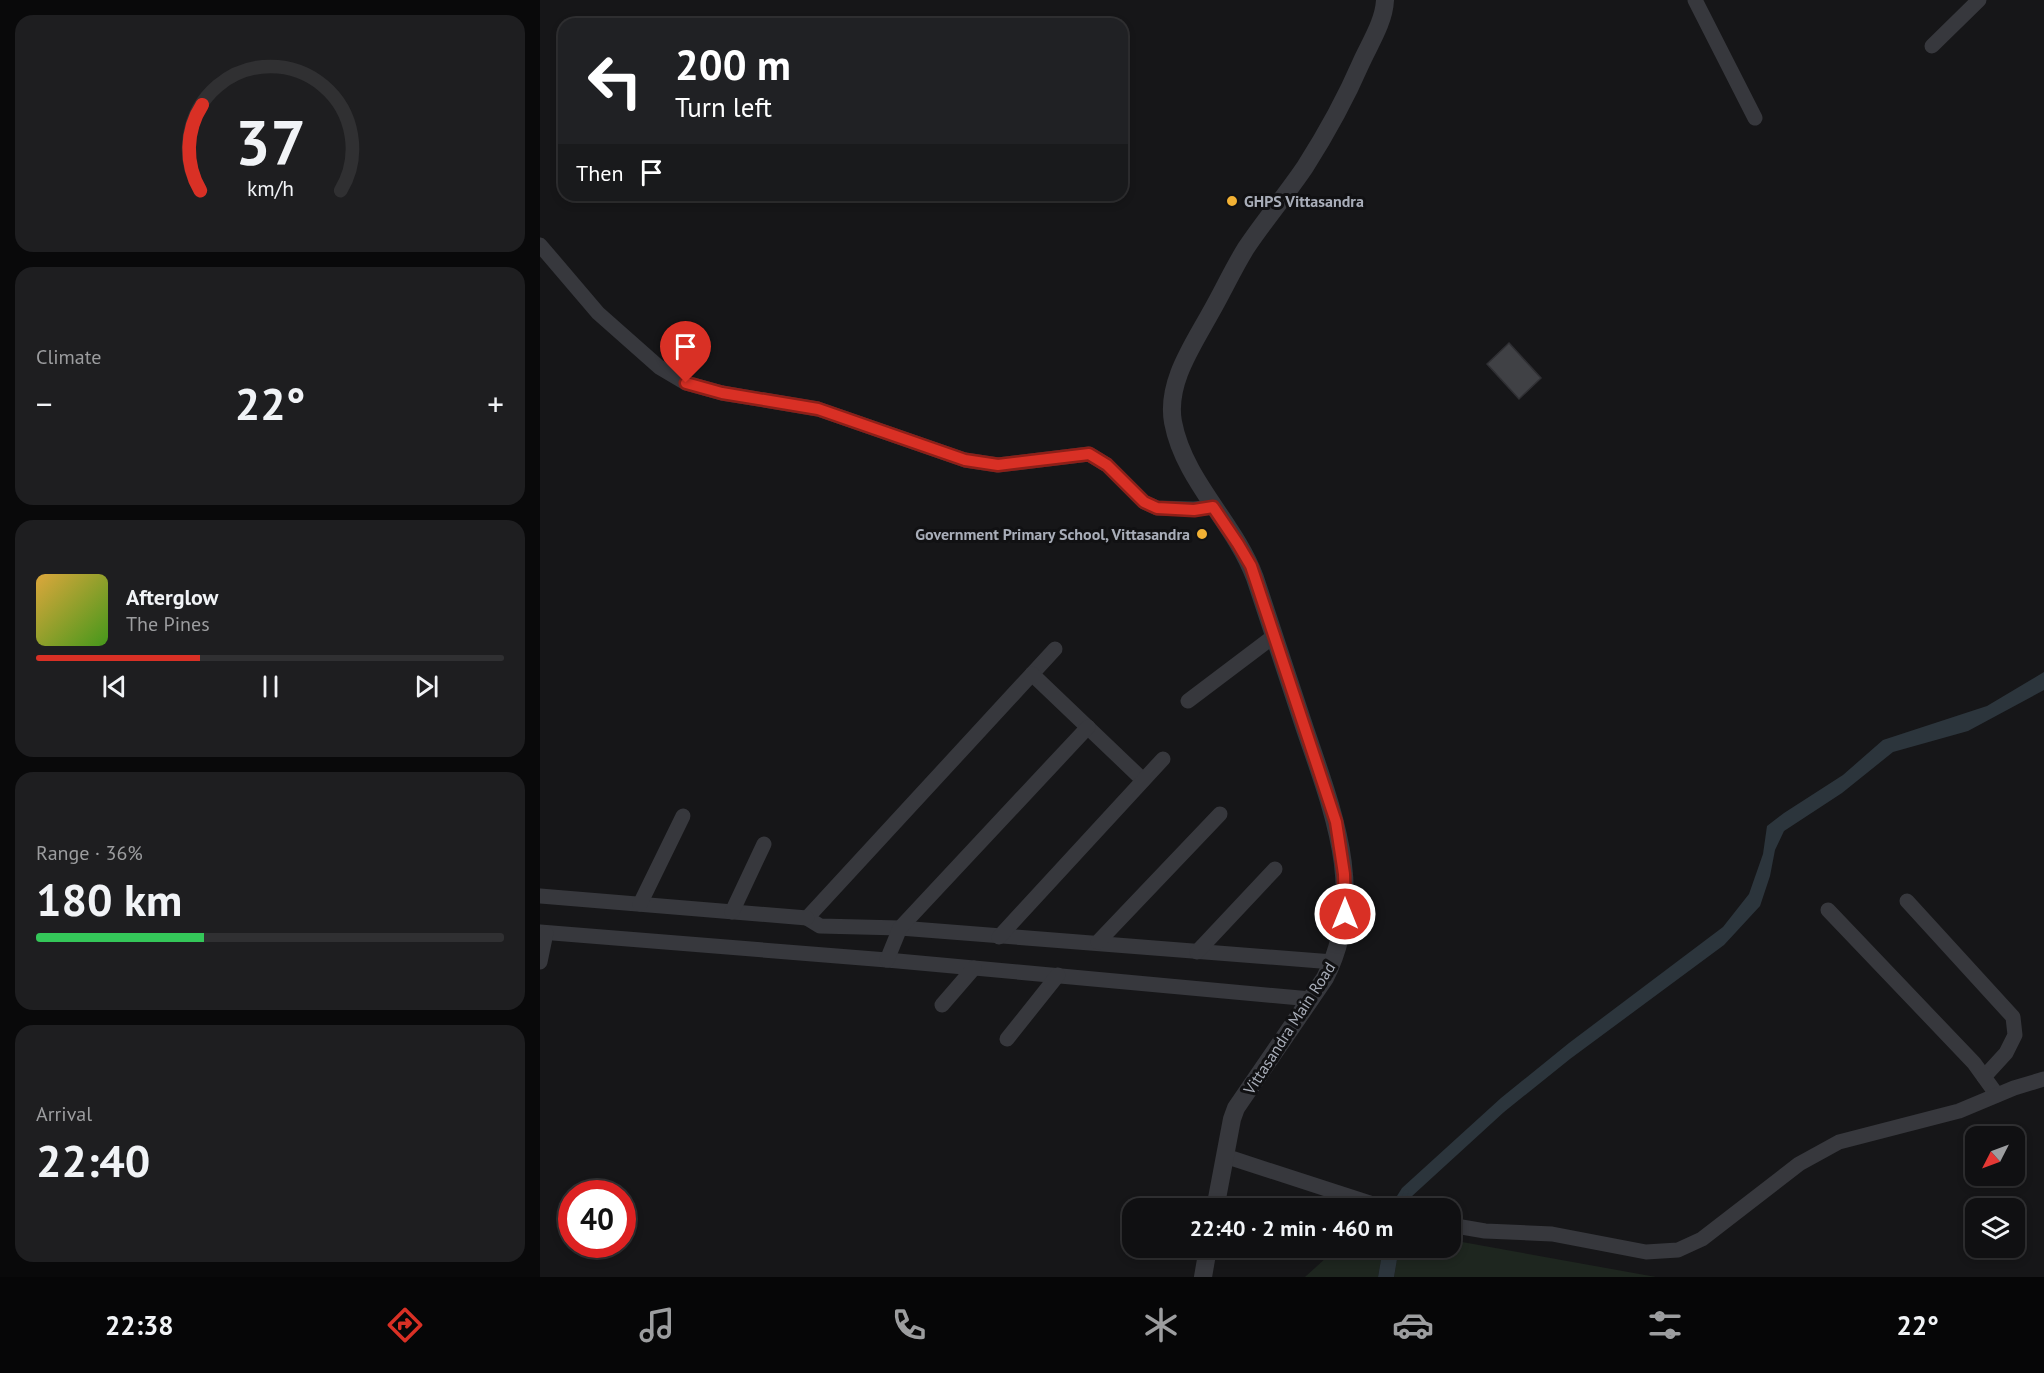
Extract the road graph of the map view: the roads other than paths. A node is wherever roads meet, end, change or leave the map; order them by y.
1 (1385, 0) edge
2 (1695, 0) edge
3 (1978, 0) edge
4 (1932, 46) dead end
5 (1755, 118) dead end
6 (540, 245) edge
7 (1213, 507) junction
8 (1274, 636) junction
9 (1055, 649) dead end
10 (1032, 674) junction
11 (1188, 701) dead end
12 (1088, 727) junction
13 (1163, 759) dead end
14 (1143, 780) junction
15 (1220, 814) dead end
16 (683, 816) dead end
17 (764, 844) dead end
18 (1275, 869) dead end
19 (540, 896) edge
20 (1907, 901) dead end
21 (640, 904) junction
22 (1828, 910) dead end
23 (732, 912) junction
24 (807, 918) junction
25 (900, 928) junction
26 (543, 932) edge
27 (999, 936) junction
28 (1098, 942) junction
29 (1197, 952) junction
30 (887, 960) junction
31 (540, 962) edge
32 (1333, 962) junction
33 (974, 968) junction
34 (1058, 975) junction
35 (1311, 999) junction
36 (942, 1005) dead end
37 (1007, 1039) dead end
38 (1984, 1077) junction
39 (2044, 1079) edge
40 (1997, 1095) junction
41 (1225, 1156) junction
42 (1217, 1198) edge
43 (1354, 1198) edge
44 (1461, 1227) edge
45 (1206, 1258) edge
46 (1203, 1277) edge

1 - 7 street, Vittasandra Main Road
2 - 5 street
3 - 4 street
6 - 7 street
7 - 8 street, Vittasandra Main Road
8 - 11 street
8 - 32 street, Vittasandra Main Road
9 - 10 street
10 - 12 street
10 - 24 street
12 - 14 street
12 - 25 street
13 - 14 street
14 - 27 street
15 - 28 street
16 - 21 street
17 - 23 street
18 - 29 street
19 - 21 street
20 - 38 street
21 - 23 street
22 - 38 street
23 - 24 street
24 - 25 street
25 - 27 street
25 - 30 street
26 - 30 street
26 - 31 street
27 - 28 street
28 - 29 street
29 - 32 street
30 - 33 street
32 - 35 street, Vittasandra Main Road
33 - 34 street
33 - 36 street
34 - 35 street
34 - 37 street
35 - 41 street, Vittasandra Main Road
38 - 40 street
39 - 40 street
40 - 44 street
41 - 42 street, Vittasandra Main Road
41 - 43 street
45 - 46 street

